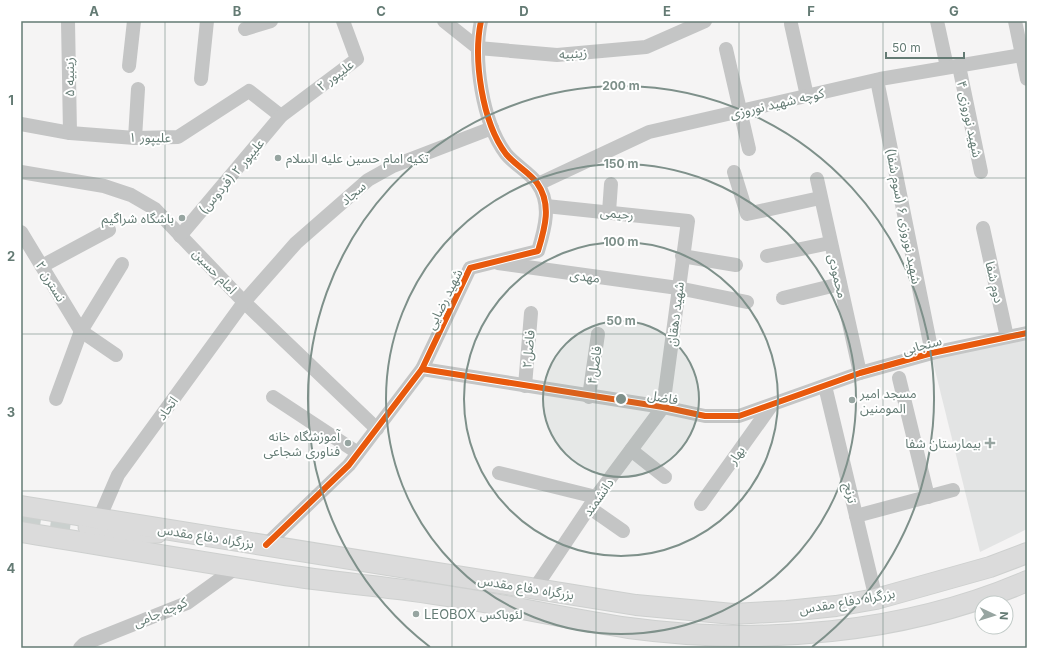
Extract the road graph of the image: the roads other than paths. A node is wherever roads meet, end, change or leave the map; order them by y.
1 (68, 21) edge
2 (134, 21) edge
3 (207, 21) edge
4 (271, 21) edge
5 (343, 21) edge
6 (444, 21) edge
7 (481, 21) edge
8 (705, 21) edge
9 (937, 21) edge
10 (1015, 21) edge
11 (791, 24) dead end
12 (245, 29) dead end
13 (478, 48) junction
14 (726, 50) dead end
15 (1024, 55) edge
16 (129, 66) dead end
17 (953, 66) junction
18 (1027, 78) edge
19 (201, 79) dead end
20 (877, 80) junction
21 (138, 89) dead end
22 (807, 96) junction
23 (740, 111) junction
24 (281, 116) junction
25 (21, 124) edge
26 (492, 128) junction
27 (70, 133) junction
28 (135, 138) junction
29 (749, 149) dead end
30 (21, 172) edge
31 (734, 172) dead end
32 (981, 172) dead end
33 (817, 179) dead end
34 (538, 184) junction
35 (611, 184) dead end
36 (820, 198) junction
37 (546, 206) junction
38 (609, 212) junction
39 (688, 221) joint
40 (983, 228) dead end
41 (109, 230) dead end
42 (21, 232) edge
43 (180, 236) junction
44 (830, 243) junction
45 (682, 256) junction
46 (767, 256) dead end
47 (492, 263) junction
48 (122, 264) dead end
49 (736, 265) dead end
50 (42, 266) junction
51 (840, 284) junction
52 (678, 288) junction
53 (782, 298) dead end
54 (244, 302) junction
55 (747, 302) dead end
56 (531, 313) dead end
57 (80, 331) junction
58 (1027, 333) edge
59 (598, 334) dead end
60 (1007, 337) junction
61 (932, 353) junction
62 (116, 355) dead end
63 (422, 369) junction
64 (860, 374) junction
65 (899, 378) dead end
66 (525, 386) junction
67 (825, 386) junction
68 (273, 397) dead end
69 (589, 397) junction
70 (56, 399) dead end
71 (771, 406) junction
72 (663, 407) junction
73 (378, 429) junction
74 (631, 450) junction
75 (358, 453) junction
76 (499, 473) dead end
77 (665, 477) dead end
78 (953, 490) dead end
79 (928, 497) junction
80 (593, 503) junction
81 (701, 504) dead end
82 (21, 506) edge
83 (856, 516) junction
84 (93, 523) junction
85 (623, 531) dead end
86 (21, 532) edge
87 (266, 545) junction
88 (1027, 553) edge
89 (236, 567) junction
90 (1027, 581) edge
91 (534, 588) junction
92 (876, 599) junction
93 (80, 648) edge

1 - 27 street, زینبیه ۵
2 - 16 street
3 - 19 street
4 - 12 street
5 - 24 street, علیپور ۲
6 - 13 street
7 - 13 street
8 - 13 street, زینبیه
9 - 17 street, شهید نوروزی ۴
10 - 15 street
11 - 22 street
13 - 26 street, شهید رضایی
14 - 23 street
15 - 17 street, کوچه شهید نوروزی
15 - 18 street
17 - 20 street, کوچه شهید نوروزی
17 - 32 street, شهید نوروزی ۴
20 - 22 street, کوچه شهید نوروزی
20 - 61 street, شهید نوروزی ۶ (سوم شفا)
21 - 28 street
22 - 23 street, کوچه شهید نوروزی
23 - 29 street
23 - 34 street, کوچه شهید نوروزی
24 - 28 street, علیپور ۱
24 - 43 street, علیپور ۲ (فردوس)
25 - 27 street, علیپور ۱
26 - 34 street, شهید رضایی
26 - 54 street, سجاد
27 - 28 street, علیپور ۱
30 - 43 street, امام حسین
31 - 36 street
33 - 36 street, محمودی
34 - 37 street, شهید رضایی
35 - 38 street
36 - 44 street, محمودی
37 - 38 street, رحیمی
37 - 47 street, شهید رضایی
38 - 39 street, رحیمی
39 - 45 street, شهید دهقان
40 - 60 street, دوم شفا
41 - 50 street
42 - 50 street, نسترن ۲
43 - 54 street, امام حسین
44 - 46 street
44 - 51 street, محمودی
45 - 49 street
45 - 52 street, شهید دهقان
47 - 52 street, مهدی
47 - 63 street, شهید رضایی
48 - 57 street
50 - 57 street, نسترن ۲
51 - 53 street
51 - 64 street, محمودی
52 - 55 street, مهدی
52 - 72 street, شهید دهقان
54 - 73 street, امام حسین
54 - 84 street, اتحاد
56 - 66 street, فاضل۲
57 - 62 street
57 - 70 street
58 - 60 street, سنجابی
59 - 69 street, فاضل۴
60 - 61 street, سنجابی
61 - 64 street, سنجابی
63 - 66 street, فاضل
63 - 73 street, شهید رضایی
64 - 67 street, سنجابی
65 - 79 street
66 - 69 street, فاضل
67 - 71 street, فاضل
67 - 83 street, ترنج
68 - 75 street
69 - 72 street, فاضل
71 - 72 street, فاضل
71 - 81 street, بهار
72 - 74 street, دانشمند
73 - 75 street, شهید رضایی
74 - 77 street
74 - 80 street, دانشمند
75 - 87 street, شهید رضایی
76 - 80 street
78 - 79 street
79 - 83 street
80 - 85 street
80 - 91 street, دانشمند
82 - 84 highway, بزرگراه دفاع مقدس
83 - 92 street, ترنج
84 - 87 highway, بزرگراه دفاع مقدس
86 - 89 highway, بزرگراه دفاع مقدس
87 - 91 highway, بزرگراه دفاع مقدس
88 - 92 highway, بزرگراه دفاع مقدس
89 - 90 highway, بزرگراه دفاع مقدس
89 - 93 street, کوچه جامی
91 - 92 highway, بزرگراه دفاع مقدس

